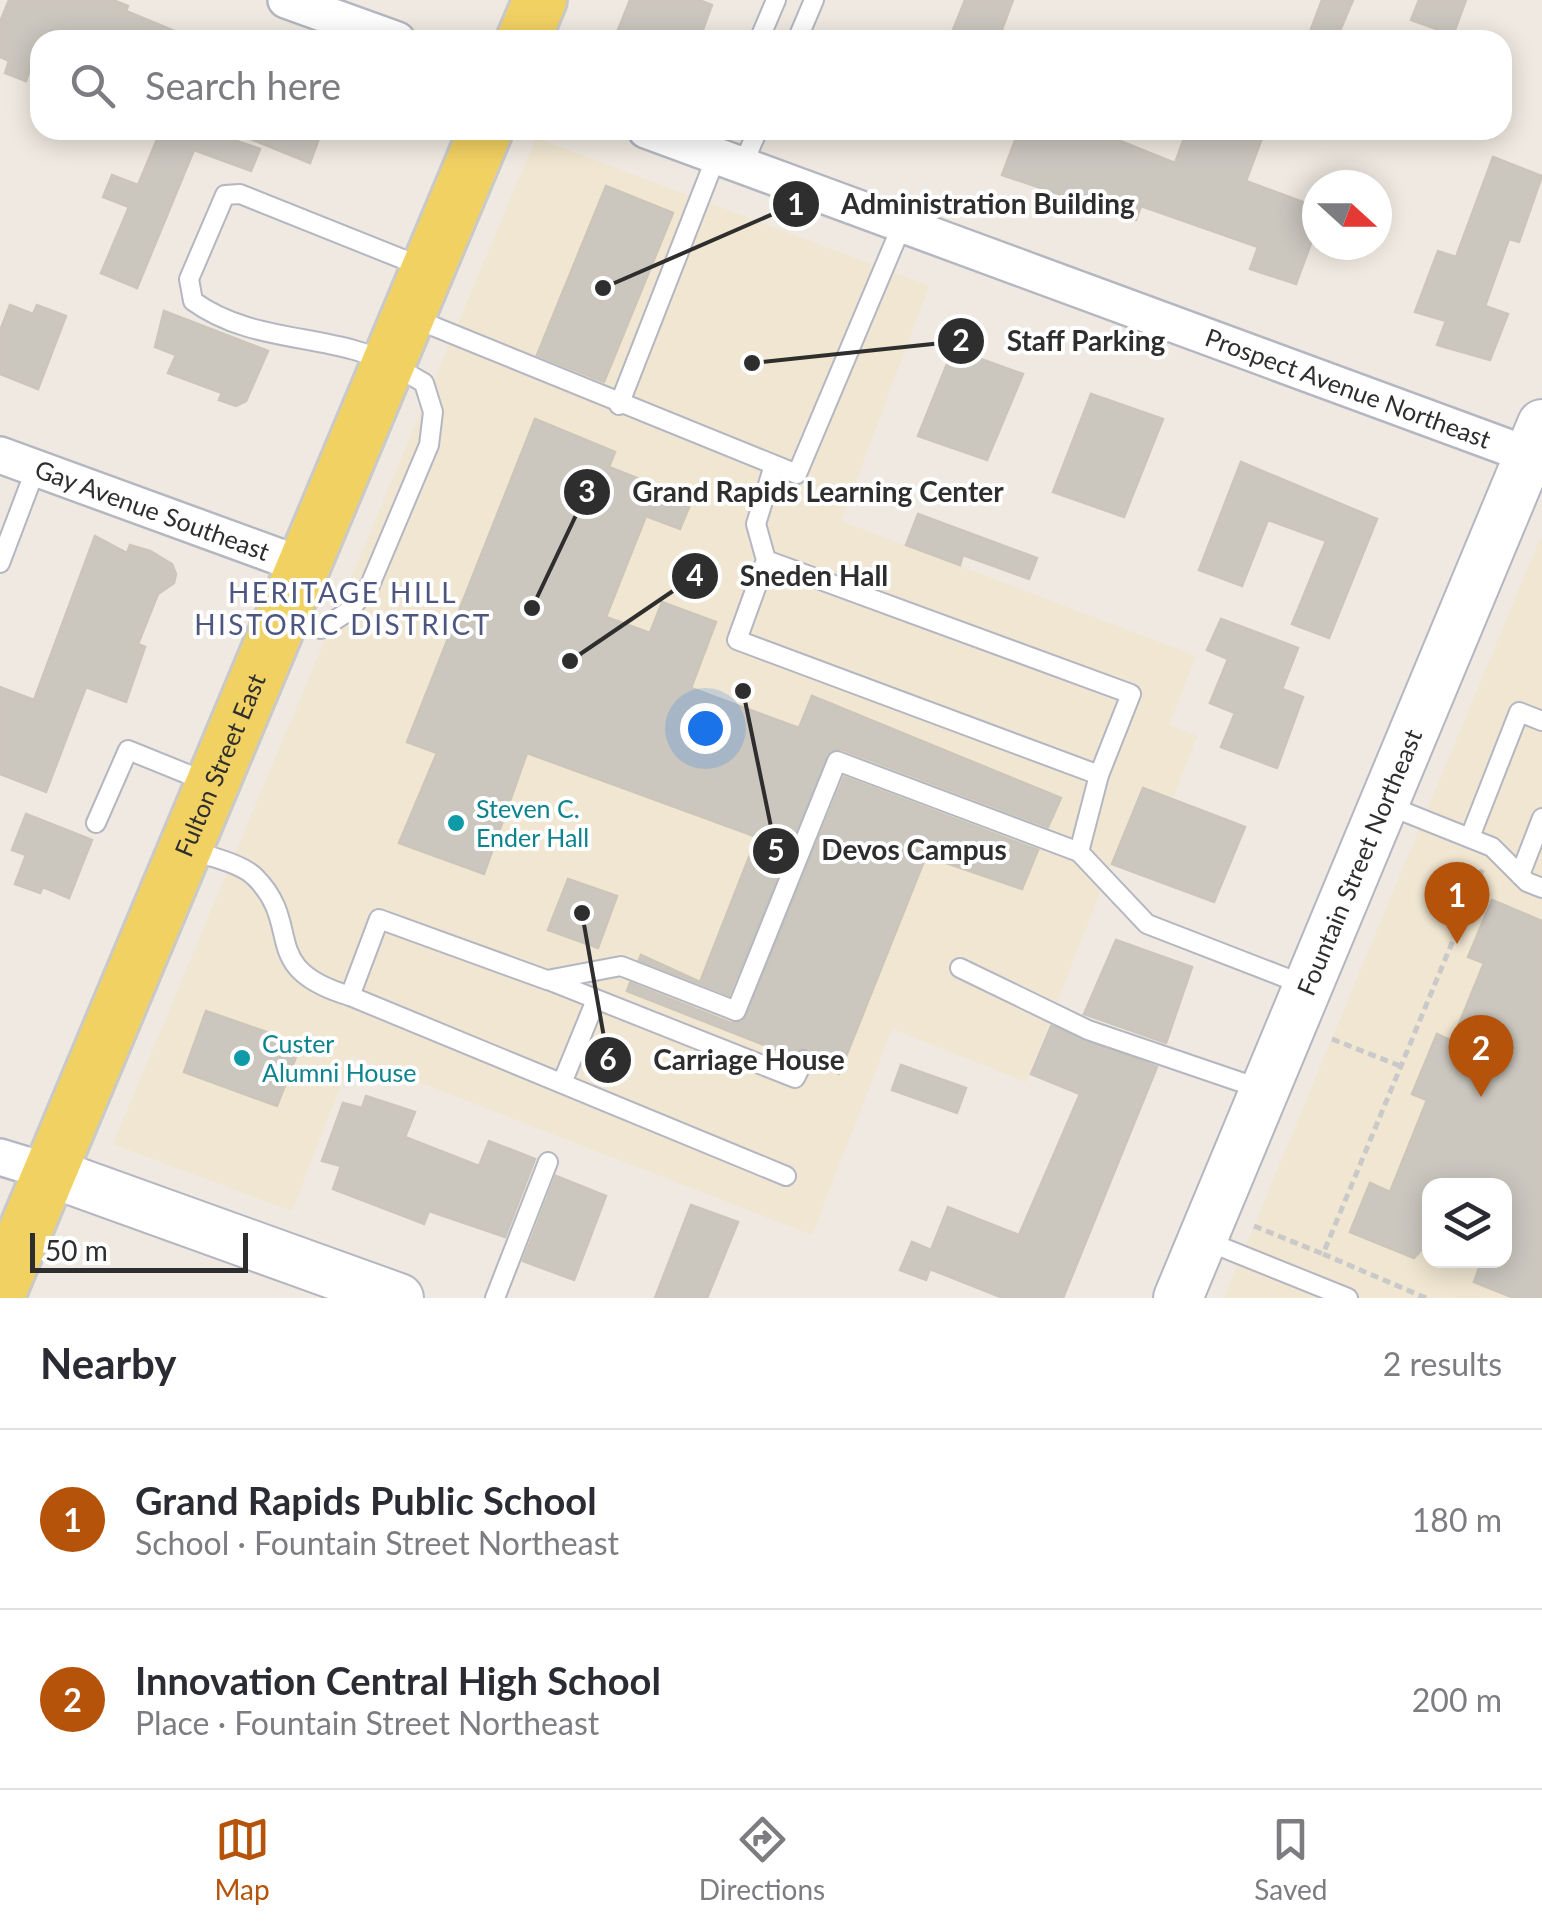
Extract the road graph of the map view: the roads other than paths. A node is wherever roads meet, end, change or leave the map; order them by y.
1 (286, 0) edge
2 (540, 0) edge
3 (776, 0) edge
4 (814, 0) edge
5 (369, 30) edge
6 (528, 30) edge
7 (762, 30) edge
8 (801, 30) edge
9 (482, 140) edge
10 (672, 140) edge
11 (749, 140) edge
12 (729, 162) junction
13 (902, 225) junction
14 (419, 293) junction
15 (389, 363) junction
16 (619, 405) junction
17 (1538, 446) edge
18 (0, 455) edge
19 (774, 465) junction
20 (36, 468) junction
21 (766, 560) junction
22 (0, 563) edge
23 (304, 566) junction
24 (284, 614) junction
25 (1542, 721) edge
26 (1098, 775) junction
27 (212, 784) junction
28 (1385, 804) junction
29 (1542, 818) edge
30 (96, 823) dead end
31 (1470, 837) junction
32 (186, 848) junction
33 (1078, 852) junction
34 (1520, 875) junction
35 (1542, 888) edge
36 (960, 968) dead end
37 (547, 980) junction
38 (1308, 986) junction
39 (350, 996) junction
40 (596, 1000) junction
41 (722, 1028) dead end
42 (713, 1046) junction
43 (804, 1060) dead end
44 (562, 1083) junction
45 (1264, 1090) junction
46 (0, 1157) edge
47 (548, 1162) dead end
48 (50, 1172) junction
49 (786, 1176) dead end
50 (1202, 1240) junction
51 (0, 1291) edge
52 (398, 1298) edge
53 (496, 1298) edge
54 (1178, 1298) edge
55 (1348, 1298) edge

1 - 5 street
2 - 6 main road
3 - 7 lane
4 - 8 lane
9 - 14 main road, Fulton Street East
10 - 12 street, Prospect Avenue Northeast
11 - 12 lane
12 - 13 street, Prospect Avenue Northeast
12 - 16 lane
13 - 17 street, Prospect Avenue Northeast
13 - 19 lane
14 - 15 main road, Fulton Street East
14 - 15 lane
14 - 16 lane
15 - 23 main road, Fulton Street East
15 - 24 lane
16 - 19 lane
17 - 28 street, Fountain Street Northeast
18 - 20 street, Gay Avenue Southeast
19 - 21 lane
20 - 22 lane
20 - 23 street, Gay Avenue Southeast
21 - 26 lane
21 - 26 lane
23 - 24 main road, Fulton Street East
24 - 27 main road, Fulton Street East
25 - 31 lane
26 - 33 lane
27 - 30 lane
27 - 32 main road, Fulton Street East
28 - 31 lane
28 - 38 street, Fountain Street Northeast
29 - 34 lane
31 - 34 lane
32 - 39 lane
32 - 48 main road, Fulton Street East
33 - 37 lane
33 - 38 lane
34 - 35 lane
36 - 45 lane
37 - 39 lane
37 - 40 lane
38 - 45 street, Fountain Street Northeast
39 - 44 lane
40 - 42 lane
40 - 44 lane
41 - 42 lane
42 - 43 lane
44 - 49 lane
45 - 50 street, Fountain Street Northeast
46 - 48 street
47 - 53 lane
48 - 51 main road, Fulton Street East
48 - 52 street
50 - 54 street, Fountain Street Northeast
50 - 55 lane

